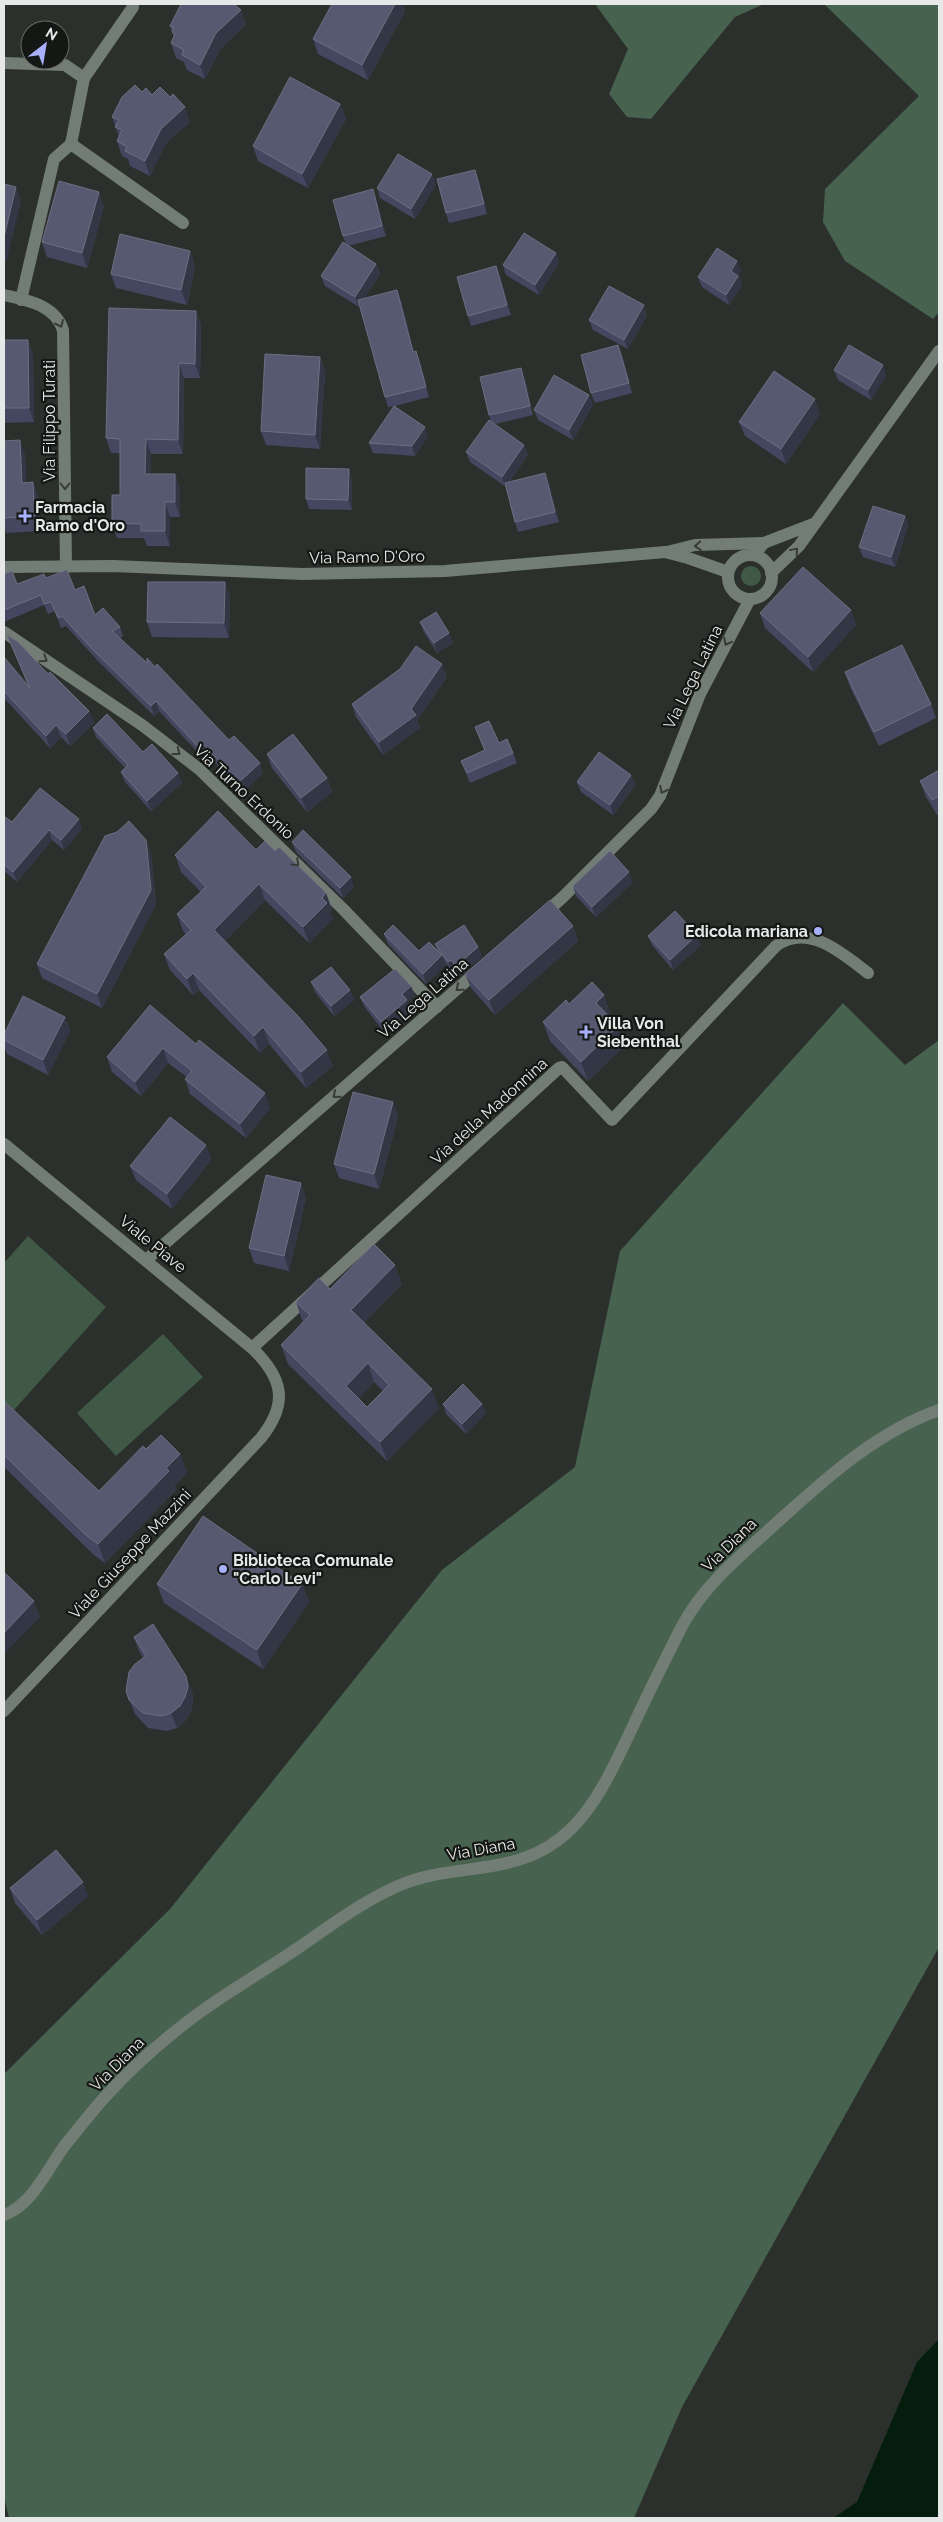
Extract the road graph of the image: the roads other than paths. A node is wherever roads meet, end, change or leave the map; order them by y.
1 (133, 7) dead end
2 (4, 63) edge
3 (84, 78) junction
4 (71, 144) junction
5 (183, 223) dead end
6 (4, 295) edge
7 (21, 300) junction
8 (939, 351) edge
9 (813, 524) junction
10 (764, 543) junction
11 (728, 544) junction
12 (665, 552) junction
13 (749, 555) junction
14 (66, 567) junction
15 (4, 568) edge
16 (728, 572) junction
17 (772, 573) junction
18 (750, 599) junction
19 (4, 632) edge
20 (534, 923) edge
21 (489, 962) edge
22 (868, 973) dead end
23 (437, 1007) junction
24 (4, 1144) edge
25 (146, 1260) junction
26 (252, 1348) junction
27 (939, 1410) edge
28 (277, 1416) joint
29 (4, 1711) edge
30 (4, 2215) edge

1 - 3 street
2 - 3 street
3 - 4 street
4 - 5 street
4 - 7 street
6 - 7 street, Via Filippo Turati
7 -> 14 street, Via Filippo Turati
8 - 9 street
9 - 10 street
17 -> 9 street
10 - 11 street
10 - 13 street
11 -> 12 street
11 - 13 street
12 - 14 street, Via Ramo D'Oro
12 - 16 street, Via Ramo D'Oro
13 - 16 street
13 - 17 street
14 - 15 street, Via Ramo D'Oro
16 - 18 street
17 - 18 street
18 -> 20 street, Via Lega Latina
19 -> 23 street, Via Turno Erdonio
21 -> 23 street, Via Lega Latina
22 - 26 street, Via della Madonnina
23 -> 25 street, Via Lega Latina
24 - 25 street, Viale Piave
25 - 26 street, Viale Piave
26 - 28 street, Viale Piave
27 - 30 street, Via Diana
28 - 29 street, Viale Giuseppe Mazzini

